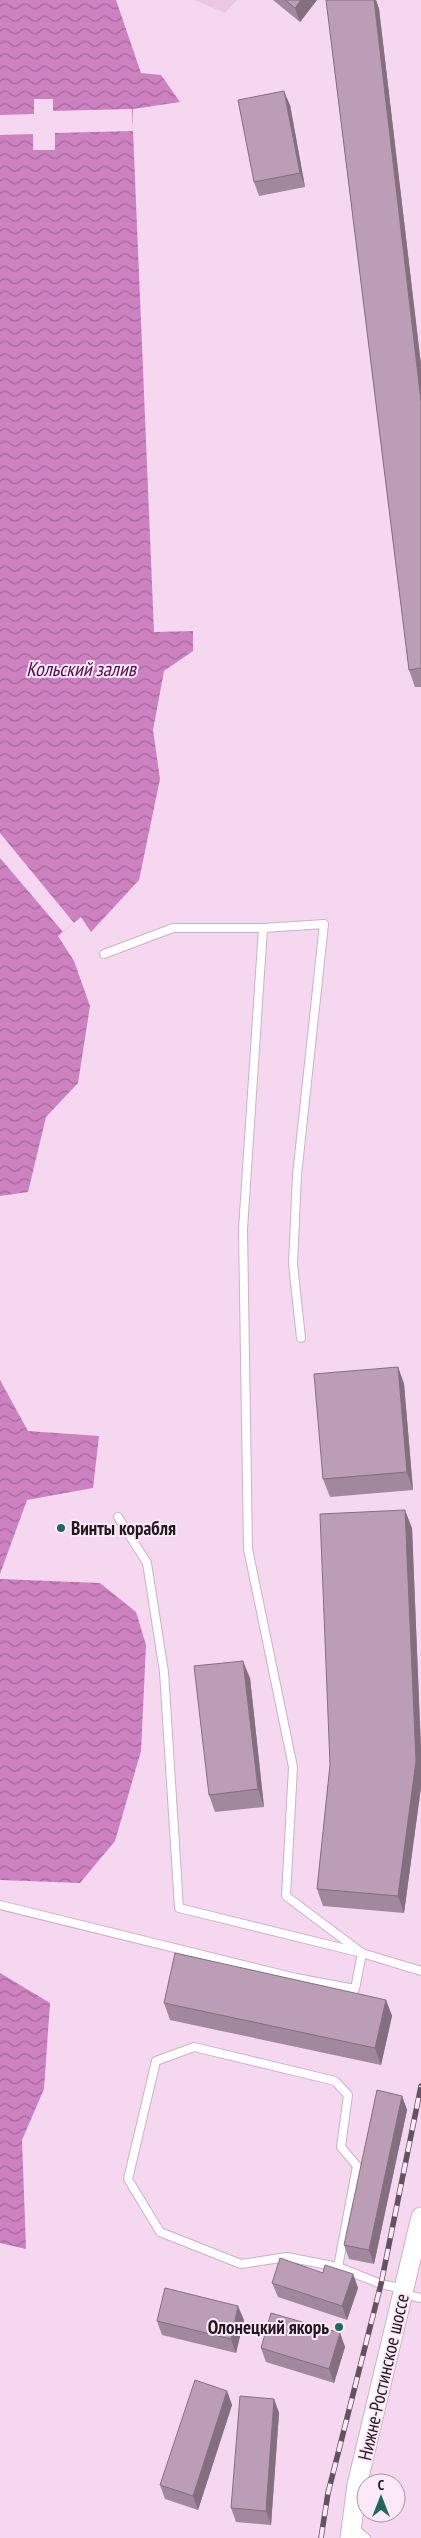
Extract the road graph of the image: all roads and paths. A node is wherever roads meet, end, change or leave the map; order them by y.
1 (263, 928) junction
2 (104, 954) dead end
3 (301, 1338) dead end
4 (118, 1517) dead end
5 (0, 1904) edge
6 (362, 1953) junction
7 (421, 1971) edge
8 (421, 2216) edge
9 (338, 2267) junction
10 (409, 2294) edge
11 (350, 2532) edge
12 (366, 2538) edge

1 - 2 lane
1 - 3 lane
1 - 6 lane
4 - 6 lane
5 - 6 lane
6 - 7 lane
8 - 10 street, Нижне-Ростинское шоссе
9 - 9 lane
9 - 10 lane
10 - 11 street, Нижне-Ростинское шоссе
11 - 12 lane

